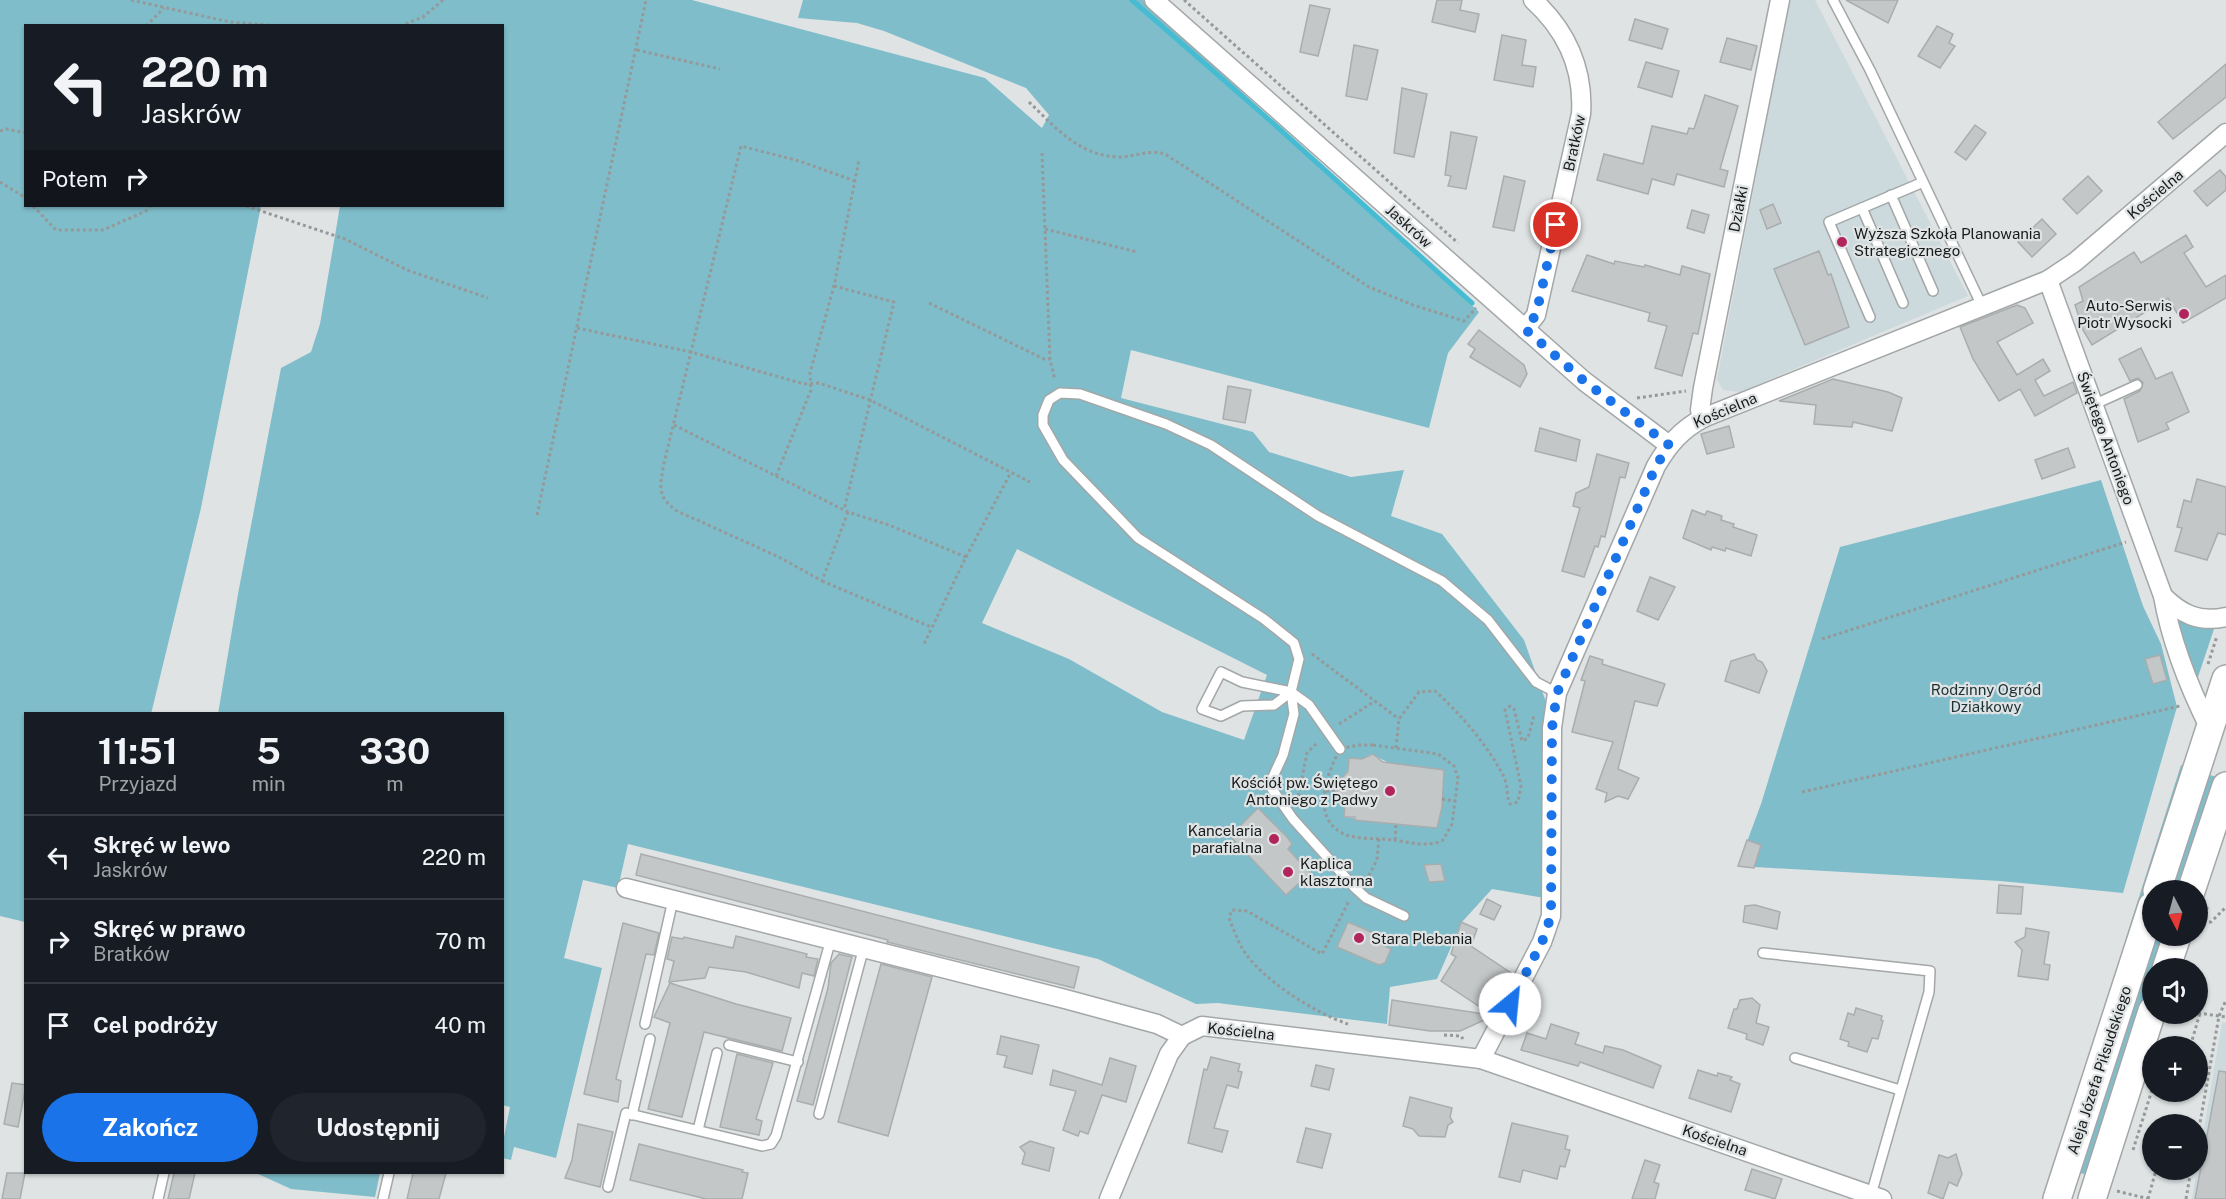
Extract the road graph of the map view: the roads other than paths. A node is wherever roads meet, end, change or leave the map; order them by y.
1 (1154, 0) edge
2 (1533, 0) edge
3 (1780, 0) edge
4 (1833, 0) edge
5 (2226, 134) edge
6 (1922, 183) junction
7 (1891, 195) junction
8 (1862, 208) junction
9 (2048, 280) junction
10 (1933, 291) dead end
11 (1903, 303) dead end
12 (1982, 306) junction
13 (1870, 317) dead end
14 (1525, 329) junction
15 (2137, 385) dead end
16 (2093, 405) junction
17 (1703, 418) junction
18 (1669, 445) junction
19 (2163, 596) junction
20 (2223, 622) edge
21 (2216, 674) edge
22 (1291, 692) junction
23 (1557, 693) junction
24 (2210, 729) junction
25 (1340, 749) road end
26 (2226, 786) edge
27 (2161, 880) edge
28 (2195, 880) edge
29 (626, 888) dead end
30 (673, 900) junction
31 (1404, 916) dead end
32 (2142, 937) edge
33 (831, 939) junction
34 (864, 947) junction
35 (1763, 952) dead end
36 (645, 1024) dead end
37 (2148, 1024) edge
38 (1182, 1036) junction
39 (650, 1039) dead end
40 (729, 1045) dead end
41 (717, 1053) dead end
42 (1795, 1058) dead end
43 (1480, 1059) junction
44 (798, 1062) junction
45 (1900, 1090) junction
46 (819, 1114) dead end
47 (632, 1115) junction
48 (698, 1130) junction
49 (164, 1174) edge
50 (389, 1174) edge
51 (608, 1187) dead end
52 (1867, 1196) edge
53 (158, 1199) edge
54 (383, 1199) edge
55 (1109, 1199) edge
56 (2057, 1199) edge
57 (2092, 1199) edge

1 - 14 street, Jaskrów
2 - 14 street, Bratków
3 - 17 street, Działki
4 - 6 lane
5 - 9 street, Kościelna
6 - 7 lane
6 - 12 lane
7 - 8 lane
7 - 10 lane
8 - 11 lane
8 - 13 lane
9 - 12 street, Kościelna
9 - 16 street, Świętego Antoniego
12 - 17 street, Kościelna
14 - 18 street, Jaskrów
15 - 16 lane
16 - 19 street, Świętego Antoniego
17 - 18 street, Kościelna
18 - 23 street, Kościelna
19 - 20 street
19 - 24 street, Świętego Antoniego
21 - 24 street
22 - 22 lane
22 - 23 lane
22 - 25 lane
22 - 31 lane
23 - 43 street, Kościelna
24 - 27 street
26 - 28 street
29 - 30 street
30 - 33 street
30 - 36 lane
32 - 56 street, Aleja Józefa Piłsudskiego
33 - 34 street
33 - 44 lane
34 - 38 street
34 - 46 lane
35 - 45 lane
37 - 57 street
38 - 43 street, Kościelna
38 - 55 street
39 - 47 lane
40 - 44 lane
41 - 48 lane
42 - 45 lane
43 - 52 street, Kościelna
44 - 48 lane
45 - 52 lane
47 - 48 lane
47 - 51 lane
49 - 53 lane
50 - 54 lane

